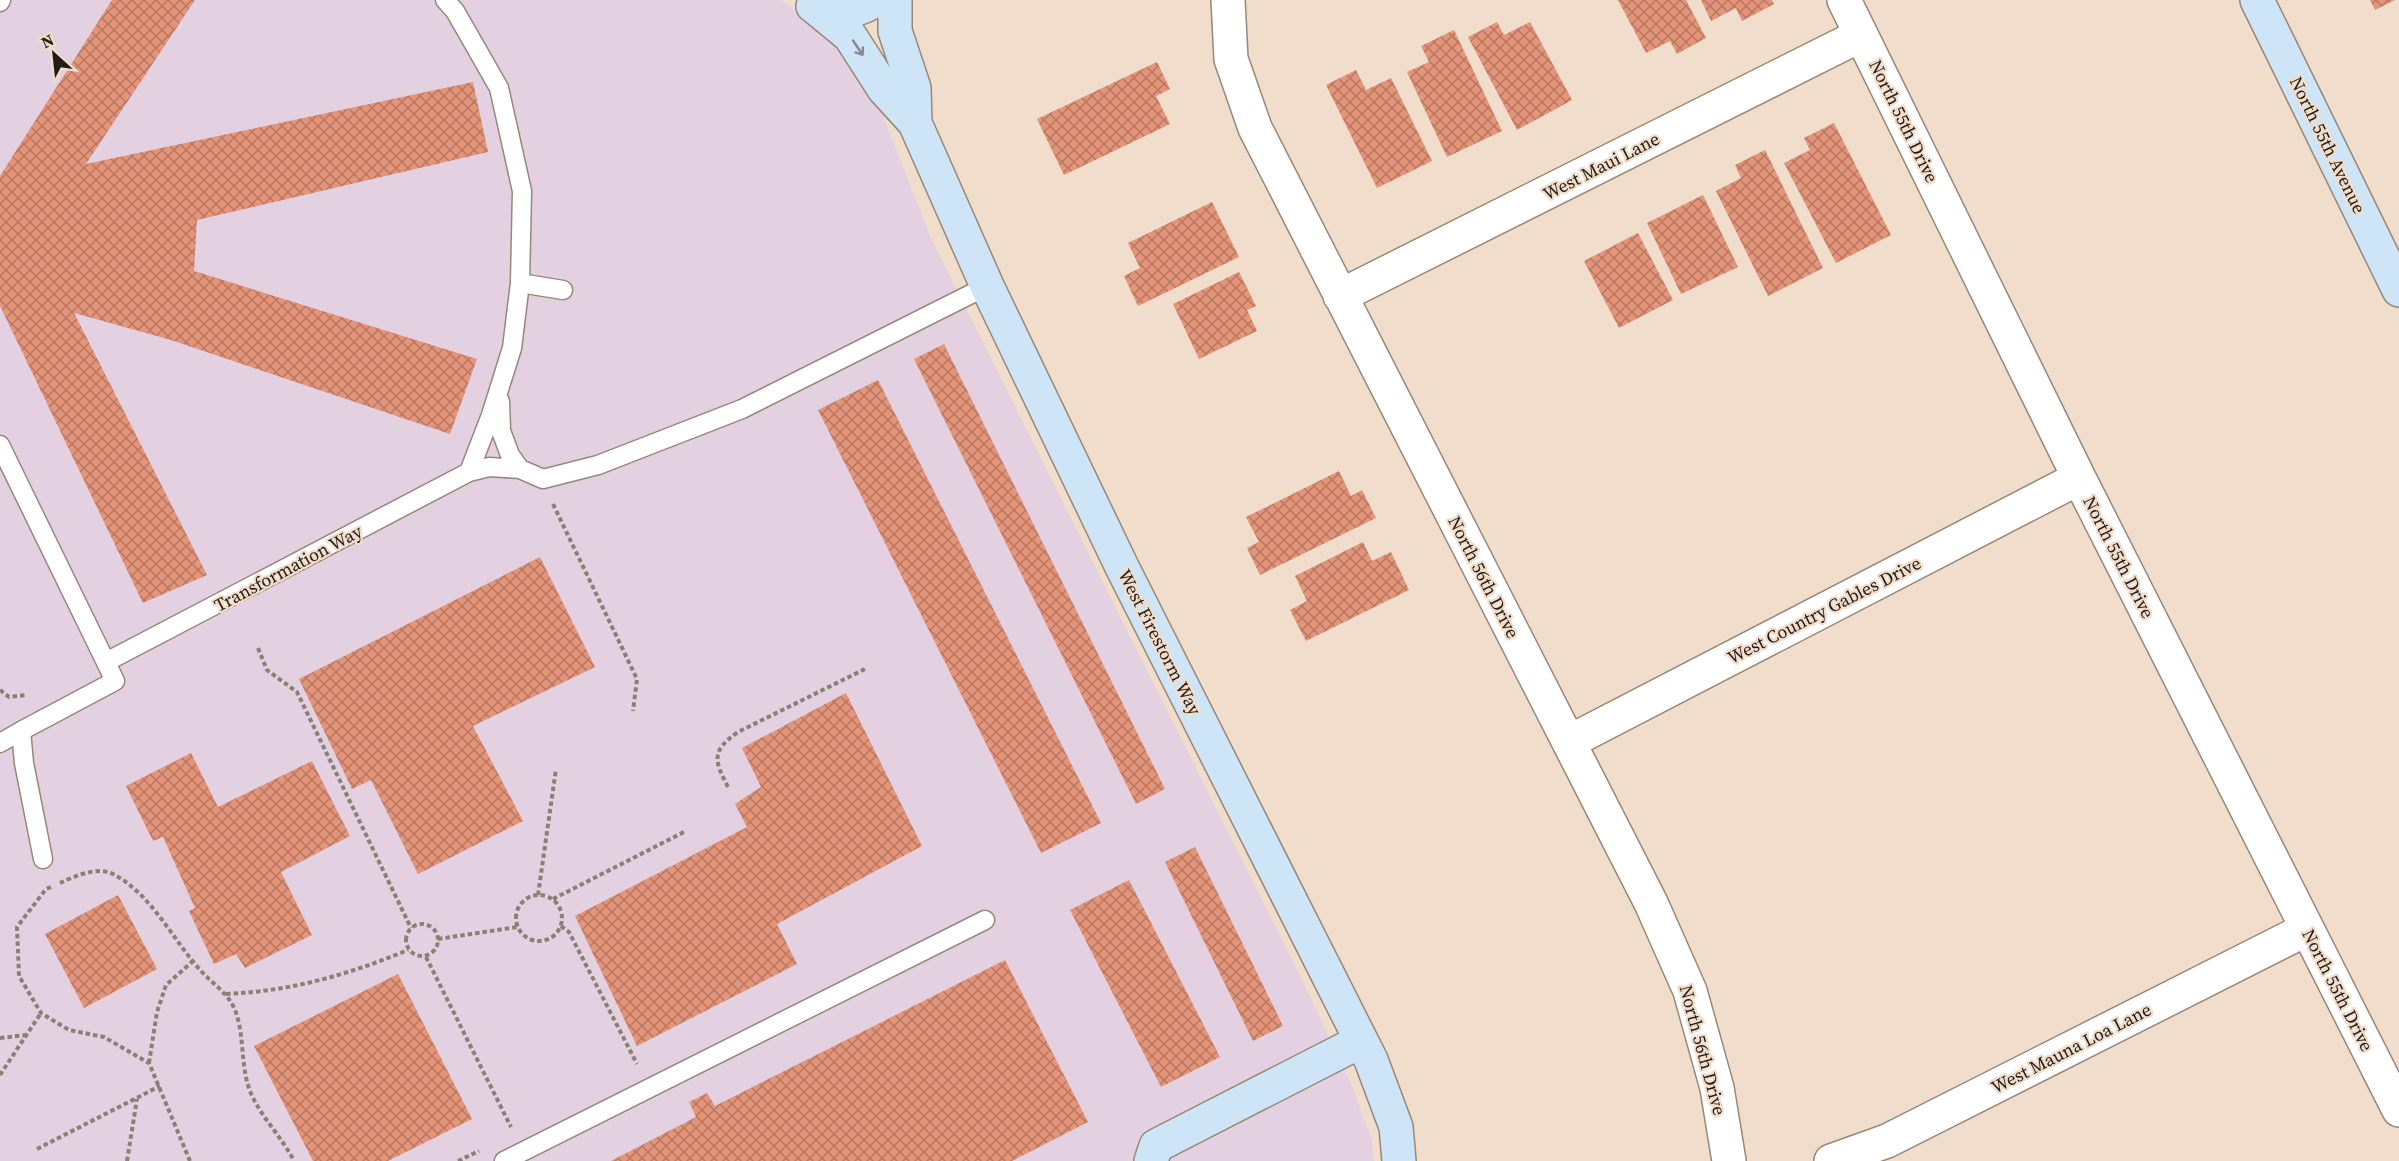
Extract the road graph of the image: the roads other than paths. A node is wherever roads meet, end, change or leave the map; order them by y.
1 (445, 0) edge
2 (876, 0) edge
3 (895, 0) edge
4 (1228, 0) edge
5 (1844, 0) edge
6 (2257, 0) edge
7 (808, 4) edge
8 (1861, 35) junction
9 (915, 123) junction
10 (520, 283) junction
11 (987, 286) junction
12 (563, 290) dead end
13 (2399, 290) edge
14 (1340, 297) junction
15 (500, 386) junction
16 (0, 445) edge
17 (520, 469) junction
18 (469, 472) junction
19 (2079, 478) junction
20 (106, 662) junction
21 (21, 730) junction
22 (0, 742) edge
23 (1569, 742) junction
24 (43, 859) dead end
25 (985, 920) dead end
26 (2307, 929) junction
27 (1361, 1041) junction
28 (2399, 1110) edge
29 (504, 1161) edge
30 (1151, 1161) edge
31 (1399, 1161) edge
32 (1729, 1161) edge
33 (1831, 1161) edge

1 - 10 lane
2 - 7 street
3 - 9 street, West Firestorm Way
4 - 14 street, North 56th Drive
5 - 8 street, North 55th Drive
6 - 13 street, North 55th Avenue
7 -> 9 street, West Firestorm Way
8 - 14 street, West Maui Lane
8 - 19 street, North 55th Drive
9 - 11 street, West Firestorm Way
10 - 12 lane
10 - 15 lane
11 - 17 lane, Transformation Way
11 - 27 street, West Firestorm Way
14 - 23 street, North 56th Drive
15 - 17 lane
15 - 18 lane
16 - 20 lane
17 - 18 lane, Transformation Way
18 - 20 lane, Transformation Way
19 - 23 street, West Country Gables Drive
19 - 26 street, North 55th Drive
20 - 21 lane
21 - 22 lane
21 - 24 lane
23 - 32 street, North 56th Drive
25 - 29 lane
26 - 28 street, North 55th Drive
26 - 33 street, West Mauna Loa Lane
27 - 30 street
27 - 31 street, West Firestorm Way

